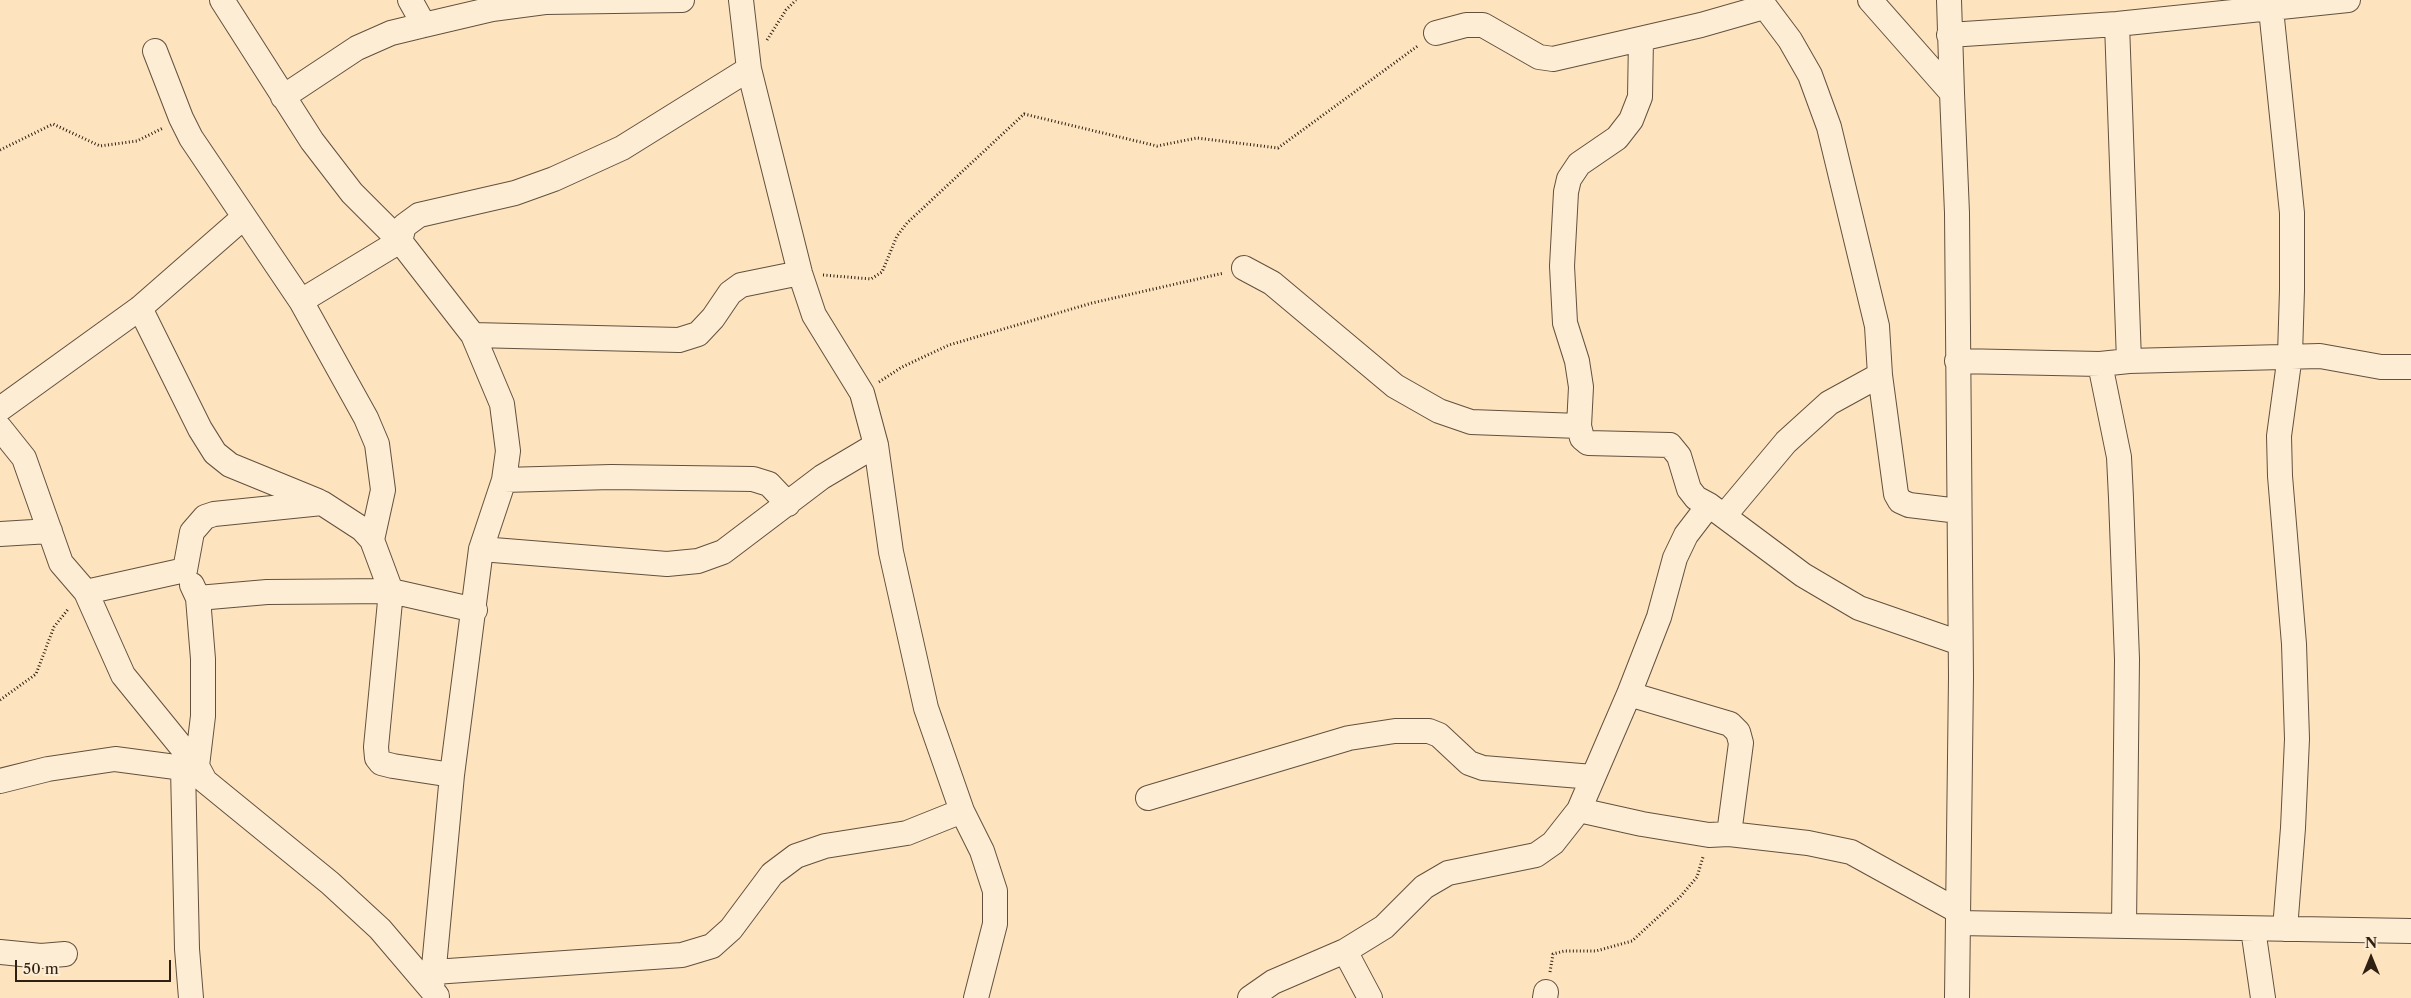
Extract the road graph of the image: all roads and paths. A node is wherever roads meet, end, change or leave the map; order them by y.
1 (222, 0) edge
2 (410, 0) edge
3 (682, 0) edge
4 (741, 0) edge
5 (796, 0) edge
6 (1870, 0) edge
7 (1949, 0) edge
8 (2348, 0) edge
9 (545, 1) edge
10 (1762, 4) edge
11 (2271, 9) junction
12 (2117, 24) junction
13 (424, 25) junction
14 (1436, 33) joint
15 (1950, 35) junction
16 (1641, 40) junction
17 (155, 50) dead end
18 (749, 69) junction
19 (1952, 93) junction
20 (283, 97) junction
21 (181, 118) junction
22 (0, 150) edge
23 (244, 217) junction
24 (400, 241) junction
25 (1244, 268) joint
26 (800, 273) junction
27 (301, 301) junction
28 (140, 308) junction
29 (472, 335) junction
30 (2290, 355) junction
31 (2129, 360) junction
32 (1957, 361) junction
33 (2100, 364) junction
34 (2411, 367) edge
35 (1880, 375) junction
36 (862, 393) junction
37 (0, 409) edge
38 (1579, 426) junction
39 (0, 428) edge
40 (876, 445) junction
41 (504, 480) junction
42 (322, 503) junction
43 (788, 504) junction
44 (1717, 510) junction
45 (1959, 512) junction
46 (50, 531) junction
47 (0, 534) edge
48 (372, 540) junction
49 (481, 549) junction
50 (185, 570) junction
51 (391, 591) junction
52 (86, 592) junction
53 (198, 598) junction
54 (475, 610) junction
55 (1960, 643) junction
56 (1629, 694) junction
57 (0, 700) edge
58 (195, 772) junction
59 (452, 775) junction
60 (1593, 777) junction
61 (0, 781) edge
62 (1148, 798) dead end
63 (1579, 810) junction
64 (962, 811) junction
65 (1719, 834) junction
66 (1958, 917) junction
67 (2124, 926) junction
68 (2253, 929) junction
69 (2285, 929) junction
70 (2411, 931) edge
71 (1345, 951) junction
72 (0, 952) edge
73 (65, 954) dead end
74 (435, 986) edge
75 (1545, 995) edge
76 (191, 998) edge
77 (976, 998) edge
78 (1250, 998) edge
79 (1370, 998) edge
80 (1957, 998) edge
81 (2263, 998) edge

1 - 20 street
2 - 13 street
3 - 9 street
4 - 18 street
5 - 18 path
6 - 19 street
7 - 15 street
8 - 11 street
9 - 13 street
10 - 16 street
10 - 35 street
11 - 12 street
11 - 30 street
12 - 15 street
12 - 31 street
13 - 20 street
14 - 16 street
14 - 26 path
15 - 19 street
16 - 38 street
17 - 21 street
18 - 24 street
18 - 26 street
19 - 32 street
20 - 24 street
21 - 22 path
21 - 23 street
23 - 27 street
23 - 28 street
24 - 27 street
24 - 29 street
25 - 36 path
25 - 38 street
26 - 29 street
26 - 36 street
27 - 48 street
28 - 37 street
28 - 42 street
29 - 41 street
30 - 31 street
30 - 34 street
30 - 69 street
31 - 33 street
32 - 33 street
32 - 45 street
33 - 67 street
35 - 44 street
35 - 45 street
36 - 40 street
38 - 44 street
39 - 46 street
40 - 43 street
40 - 64 street
41 - 43 street
41 - 49 street
42 - 48 street
42 - 50 street
43 - 49 street
44 - 55 street
44 - 56 street
45 - 55 street
46 - 47 street
46 - 52 street
48 - 51 street
49 - 54 street
50 - 52 street
50 - 53 street
51 - 53 street
51 - 54 street
51 - 59 street
52 - 57 path
52 - 58 street
53 - 58 street
54 - 59 street
55 - 66 street
56 - 60 street
56 - 65 street
58 - 61 street
58 - 74 street
58 - 76 street
59 - 74 street
60 - 62 street
60 - 63 street
63 - 65 street
63 - 71 street
64 - 74 street
64 - 77 street
65 - 66 street
65 - 75 path
66 - 67 street
66 - 80 street
67 - 68 street
68 - 69 street
68 - 81 street
69 - 70 street
71 - 78 street
71 - 79 street
72 - 73 street

